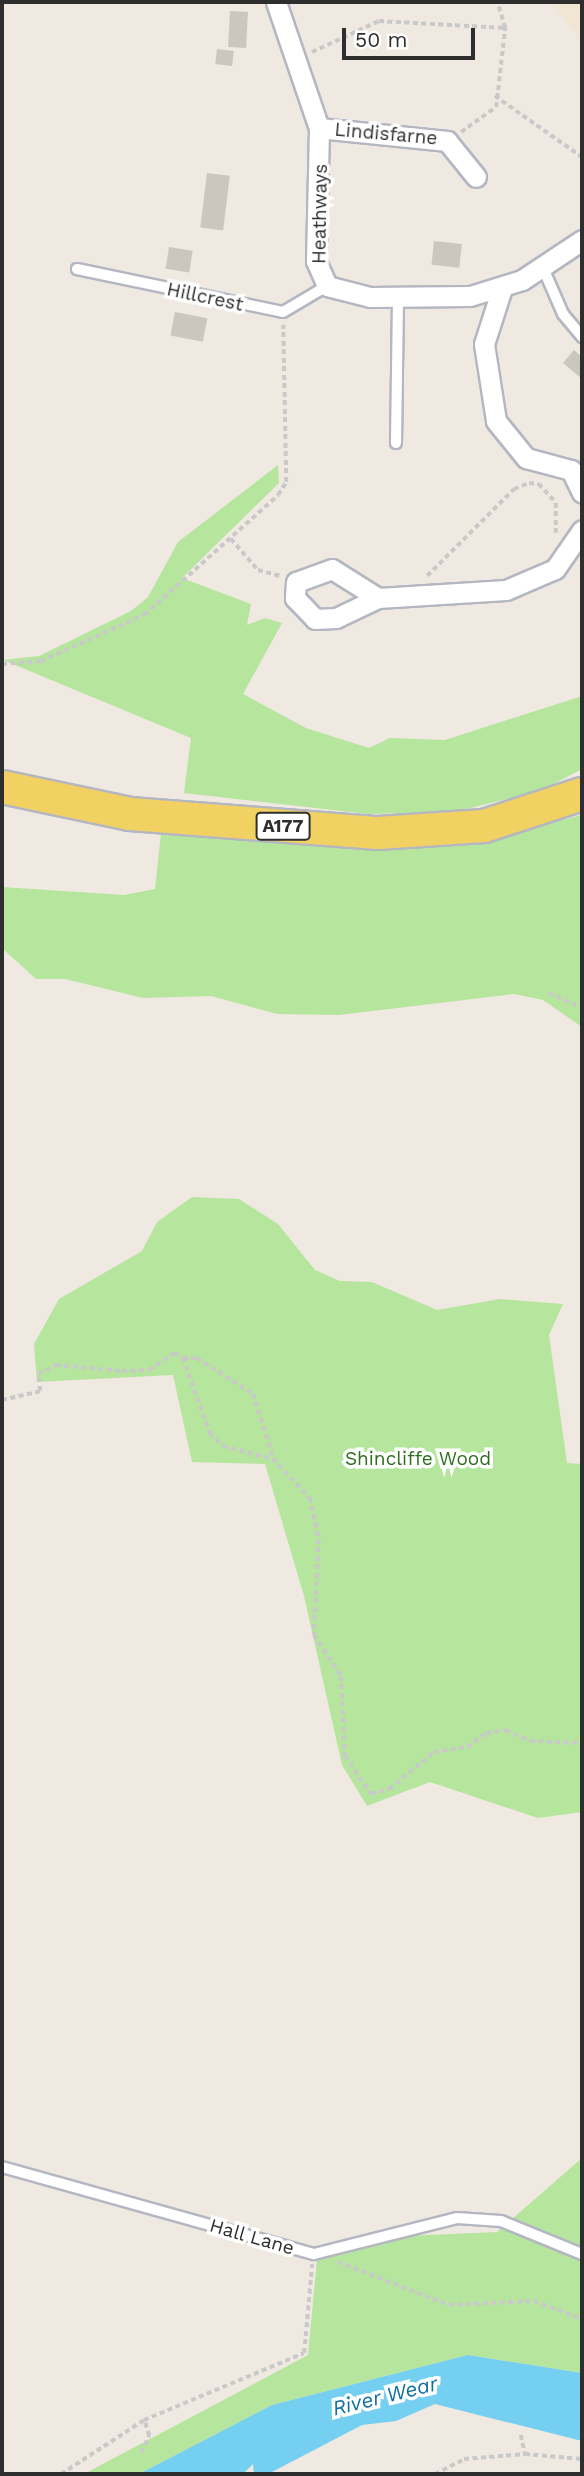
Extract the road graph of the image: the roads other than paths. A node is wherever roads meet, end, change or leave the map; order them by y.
1 (276, 2) edge
2 (319, 128) junction
3 (476, 177) dead end
4 (582, 240) edge
5 (544, 268) junction
6 (77, 269) dead end
7 (327, 286) junction
8 (502, 288) junction
9 (398, 299) junction
10 (582, 337) edge
11 (396, 443) dead end
12 (577, 467) edge
13 (582, 493) edge
14 (582, 530) edge
15 (378, 598) dead end
16 (2, 787) edge
17 (582, 794) edge
18 (2, 2167) edge
19 (582, 2254) edge

1 - 2 street, Heathways
2 - 3 street, Lindisfarne
2 - 7 street, Heathways
4 - 5 street, Heathways
5 - 8 street, Heathways
5 - 10 lane
6 - 7 lane, Hillcrest
7 - 9 street, Heathways
8 - 9 street, Heathways
8 - 12 street
9 - 11 lane
12 - 13 street
14 - 15 street
16 - 17 main road, A177
18 - 19 lane, Hall Lane

